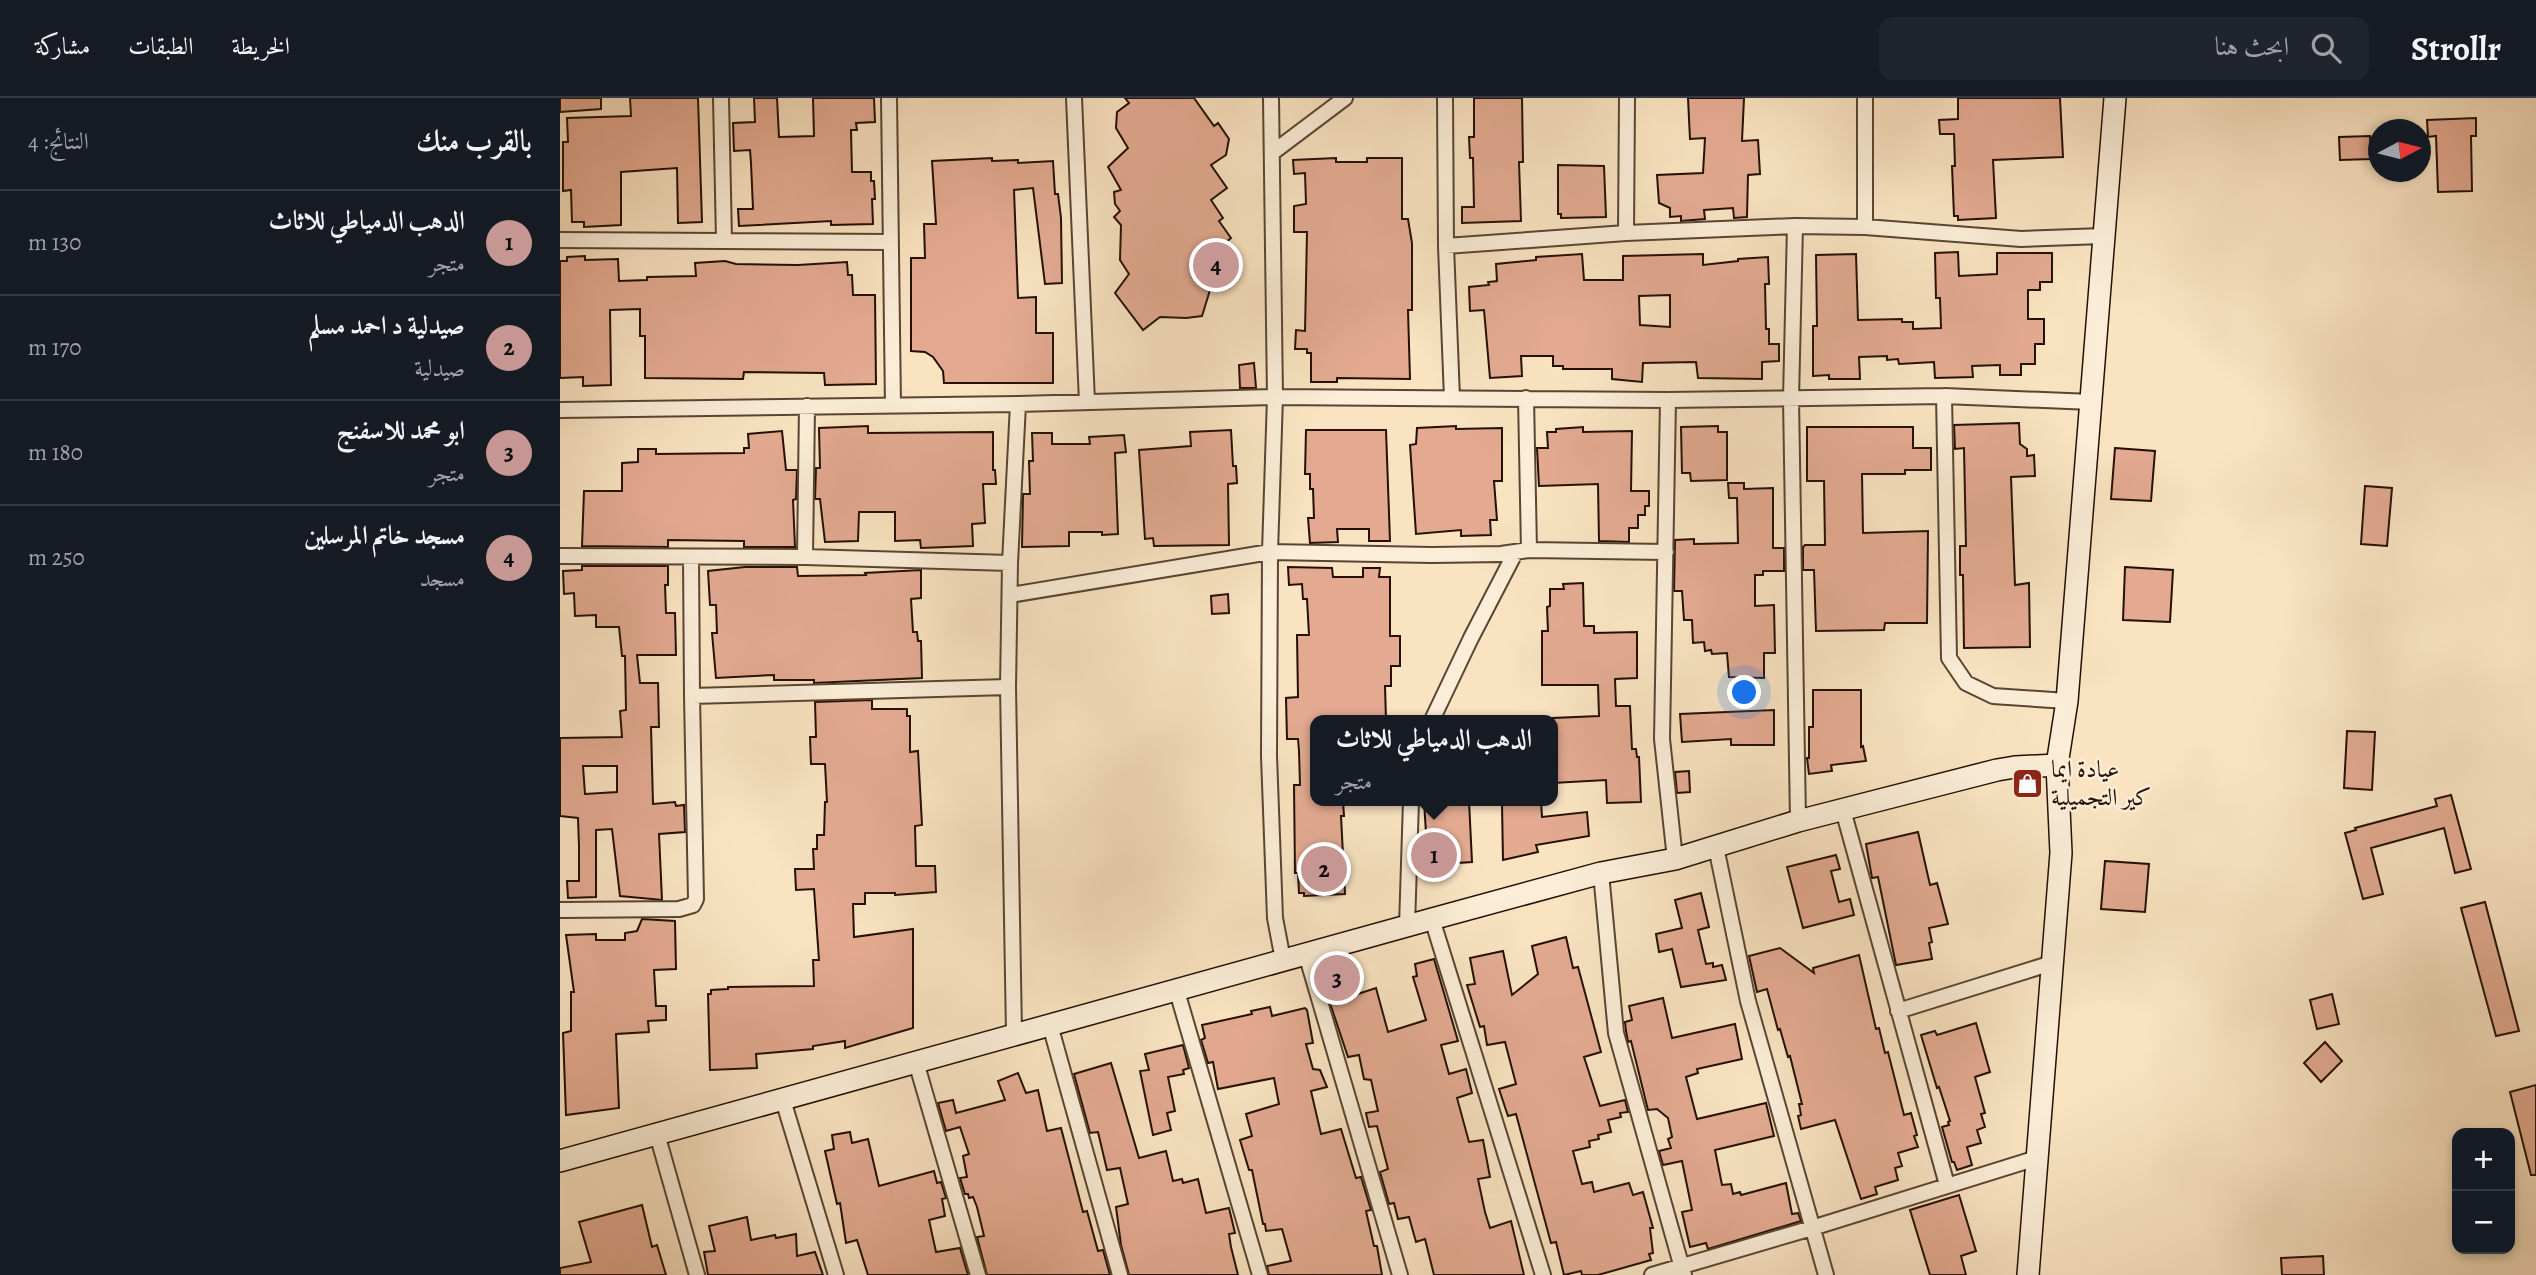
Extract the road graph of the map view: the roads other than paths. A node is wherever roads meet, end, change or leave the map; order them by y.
1 (721, 98) edge
2 (889, 98) edge
3 (1074, 98) edge
4 (1271, 98) edge
5 (1345, 98) edge
6 (1445, 98) edge
7 (1626, 98) edge
8 (1865, 98) edge
9 (2115, 98) edge
10 (1272, 153) junction
11 (1795, 226) junction
12 (1865, 227) junction
13 (1626, 233) junction
14 (2103, 236) junction
15 (560, 240) edge
16 (724, 240) junction
17 (891, 242) junction
18 (1446, 246) junction
19 (1944, 396) junction
20 (1275, 397) junction
21 (1452, 398) junction
22 (1526, 398) junction
23 (1791, 398) junction
24 (1668, 400) junction
25 (1087, 402) junction
26 (2092, 402) junction
27 (1018, 404) junction
28 (807, 406) junction
29 (892, 406) junction
30 (560, 410) edge
31 (1270, 552) junction
32 (1522, 552) junction
33 (1666, 552) junction
34 (560, 556) edge
35 (691, 557) junction
36 (805, 557) junction
37 (1010, 563) junction
38 (1010, 595) junction
39 (1009, 687) junction
40 (692, 696) junction
41 (2067, 701) junction
42 (1435, 715) edge
43 (2057, 765) junction
44 (1411, 806) edge
45 (1843, 810) junction
46 (1798, 821) junction
47 (1716, 848) junction
48 (1675, 859) junction
49 (1601, 873) junction
50 (560, 910) edge
51 (1432, 919) junction
52 (1407, 926) junction
53 (1306, 954) junction
54 (1283, 960) junction
55 (2052, 963) junction
56 (1177, 988) junction
57 (1898, 1011) junction
58 (1050, 1025) junction
59 (1014, 1034) junction
60 (916, 1062) junction
61 (783, 1100) junction
62 (657, 1134) junction
63 (2037, 1158) junction
64 (560, 1161) edge
65 (1947, 1185) junction
66 (1812, 1228) junction
67 (1683, 1270) edge
68 (697, 1275) edge
69 (836, 1275) edge
70 (978, 1275) edge
71 (1120, 1275) edge
72 (1260, 1275) edge
73 (1400, 1275) edge
74 (1543, 1275) edge
75 (1651, 1275) edge
76 (1826, 1275) edge
77 (2028, 1275) edge

1 - 16 street
2 - 17 street
3 - 25 street
4 - 10 street
5 - 10 street
6 - 18 street
7 - 13 street
8 - 12 street
9 - 14 street
10 - 20 street
11 - 12 street
11 - 13 street
11 - 23 street
12 - 14 street
13 - 18 street
14 - 26 street
15 - 16 street
16 - 17 street
17 - 29 street
18 - 21 street
19 - 23 street
19 - 26 street
19 - 41 street
20 - 21 street
20 - 25 street
20 - 31 street
21 - 22 street
22 - 24 street
22 - 32 street
23 - 24 street
23 - 46 street
24 - 33 street
25 - 27 street
26 - 41 street
27 - 29 street
27 - 37 street
28 - 29 street
28 - 30 street
28 - 36 street
31 - 32 street
31 - 38 street
31 - 54 street
32 - 33 street
32 - 42 street
33 - 48 street
34 - 35 street
35 - 36 street
35 - 40 street
36 - 37 street
37 - 38 street
38 - 39 street
39 - 40 street
39 - 59 street
40 - 50 street
41 - 43 street
43 - 45 street
43 - 55 street
44 - 52 street
45 - 46 street
45 - 57 street
46 - 47 street
47 - 48 street
47 - 66 street
48 - 49 street
49 - 51 street
49 - 67 street
51 - 52 street
51 - 74 street
52 - 53 street
53 - 54 street
53 - 73 street
54 - 56 street
55 - 57 street
55 - 63 street
56 - 58 street
56 - 72 street
57 - 65 street
58 - 59 street
58 - 71 street
59 - 60 street
60 - 61 street
60 - 70 street
61 - 62 street
61 - 69 street
62 - 64 street
62 - 68 street
63 - 65 street
63 - 77 street
65 - 66 street
66 - 67 street
66 - 76 street
67 - 75 street

